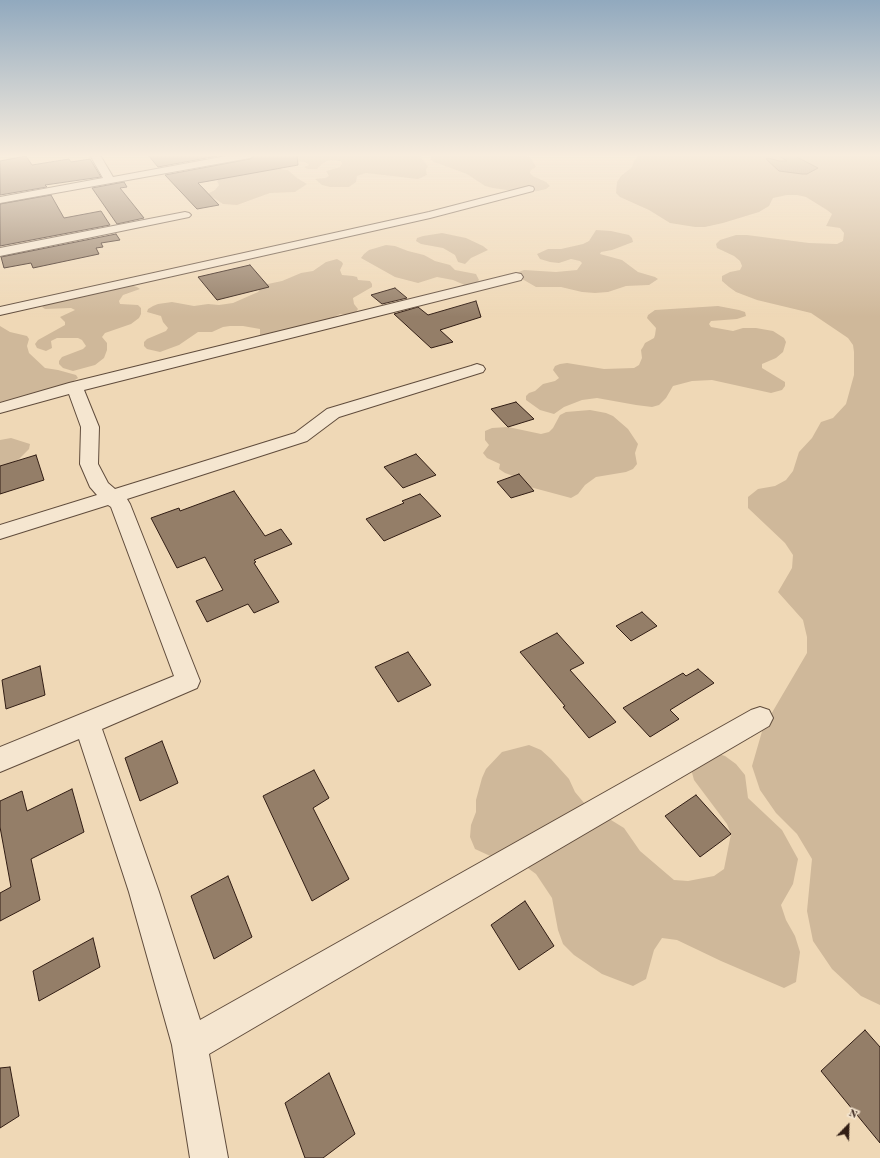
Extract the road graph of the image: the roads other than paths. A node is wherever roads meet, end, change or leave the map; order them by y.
1 (453, 209) edge
2 (185, 215) dead end
3 (0, 252) edge
4 (516, 277) dead end
5 (0, 311) edge
6 (477, 369) dead end
7 (75, 388) junction
8 (0, 408) edge
9 (110, 497) junction
10 (0, 532) edge
11 (760, 718) dead end
12 (88, 724) junction
13 (0, 760) edge
14 (190, 1045) junction
15 (209, 1158) edge

1 - 5 street
2 - 3 street
4 - 7 street
6 - 9 street
7 - 8 street
7 - 9 street
9 - 10 street
9 - 12 street
11 - 14 street
12 - 13 street
12 - 14 street
14 - 15 street

